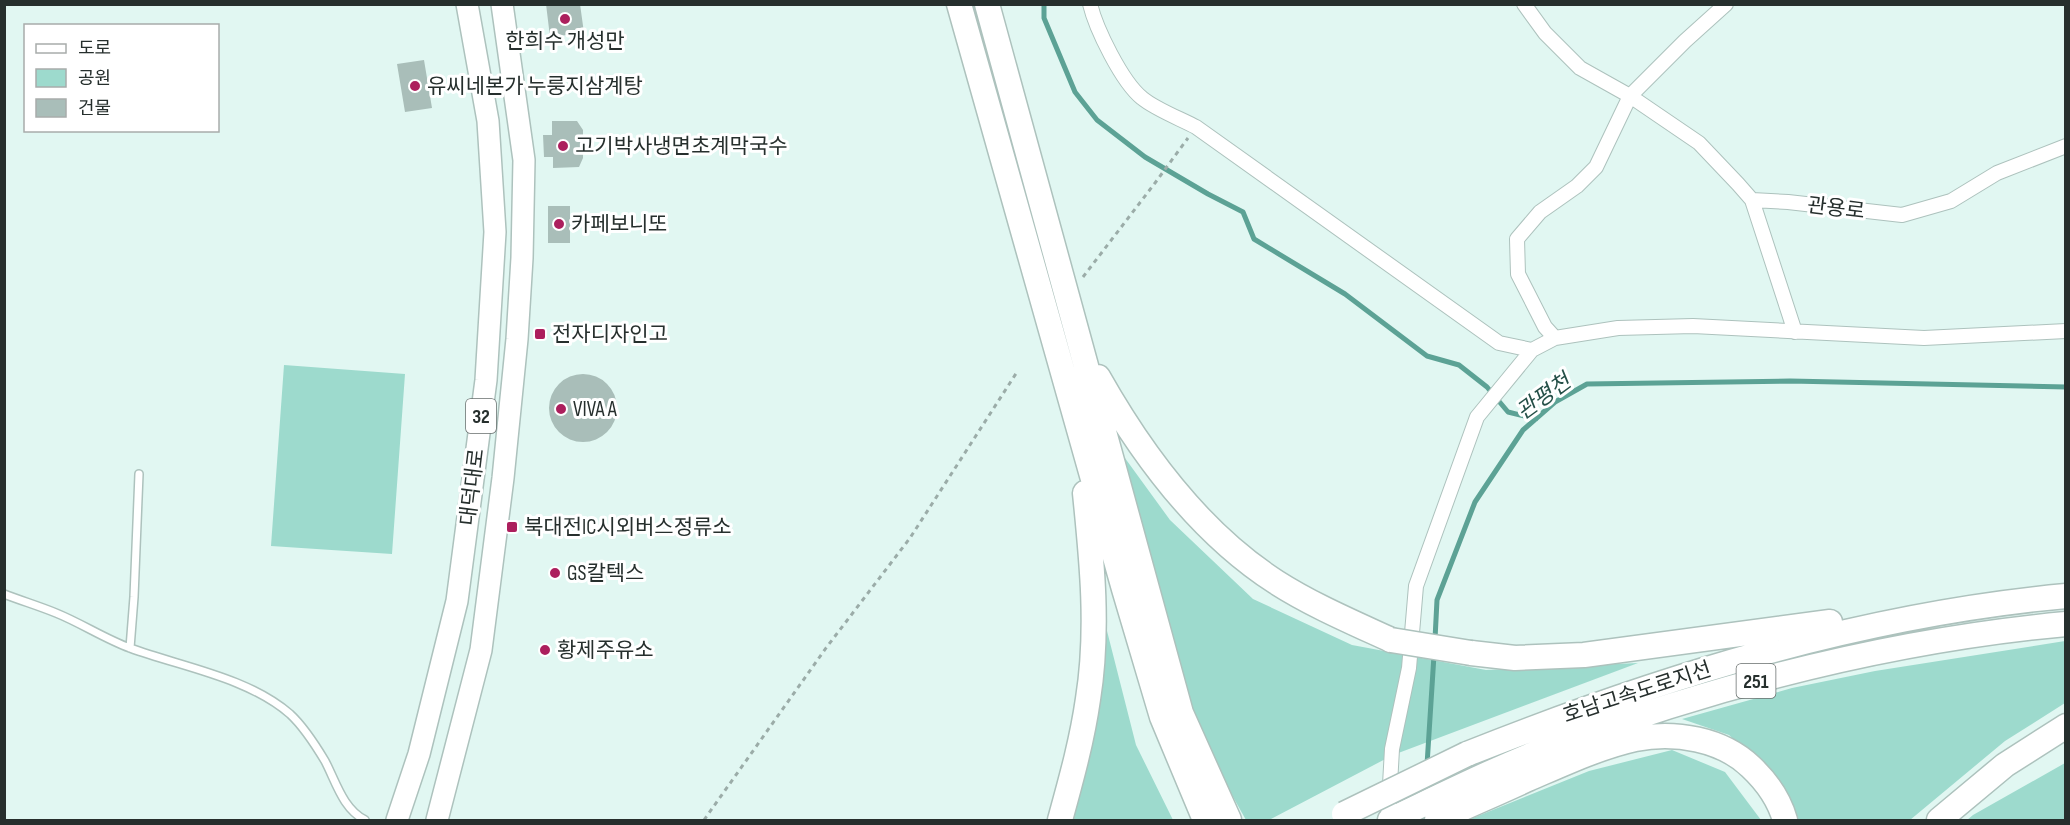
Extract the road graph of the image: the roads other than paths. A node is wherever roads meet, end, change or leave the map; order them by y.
1 (467, 4) edge
2 (502, 4) edge
3 (959, 4) edge
4 (987, 4) edge
5 (1090, 4) edge
6 (1524, 4) edge
7 (1726, 4) edge
8 (1630, 96) junction
9 (2066, 146) edge
10 (1752, 200) junction
11 (1074, 323) junction
12 (2066, 331) edge
13 (1795, 332) junction
14 (1556, 338) junction
15 (1532, 350) junction
16 (1072, 404) junction
17 (139, 474) dead end
18 (4, 594) edge
19 (2066, 596) edge
20 (2015, 601) junction
21 (2066, 624) edge
22 (130, 648) junction
23 (2066, 726) edge
24 (1460, 798) junction
25 (1338, 817) edge
26 (365, 820) edge
27 (397, 820) edge
28 (437, 820) edge
29 (1060, 820) edge
30 (1205, 820) edge
31 (1229, 820) edge
32 (1389, 820) edge
33 (1437, 820) edge
34 (1785, 820) edge
35 (1939, 820) edge

1 - 27 main road, 대덕대로 / 32
2 - 28 main road, 대덕대로 / 32
3 - 16 highway
4 - 11 highway
5 - 15 street
6 - 8 street
7 - 8 street
8 - 10 street
8 - 14 street
9 - 10 street, 관용로
10 - 13 street
11 - 20 highway, bridge
11 - 31 highway
12 - 13 street
13 - 14 street
14 - 15 street
15 - 32 street
16 - 29 highway
16 - 30 highway
17 - 22 lane
18 - 22 lane
19 - 20 highway, 호남고속도로지선 / 251
20 - 25 highway, 호남고속도로지선 / 251, bridge
21 - 24 highway, 호남고속도로지선 / 251
22 - 26 lane
23 - 35 highway
24 - 32 highway, 호남고속도로지선 / 251
24 - 33 highway
24 - 34 highway

